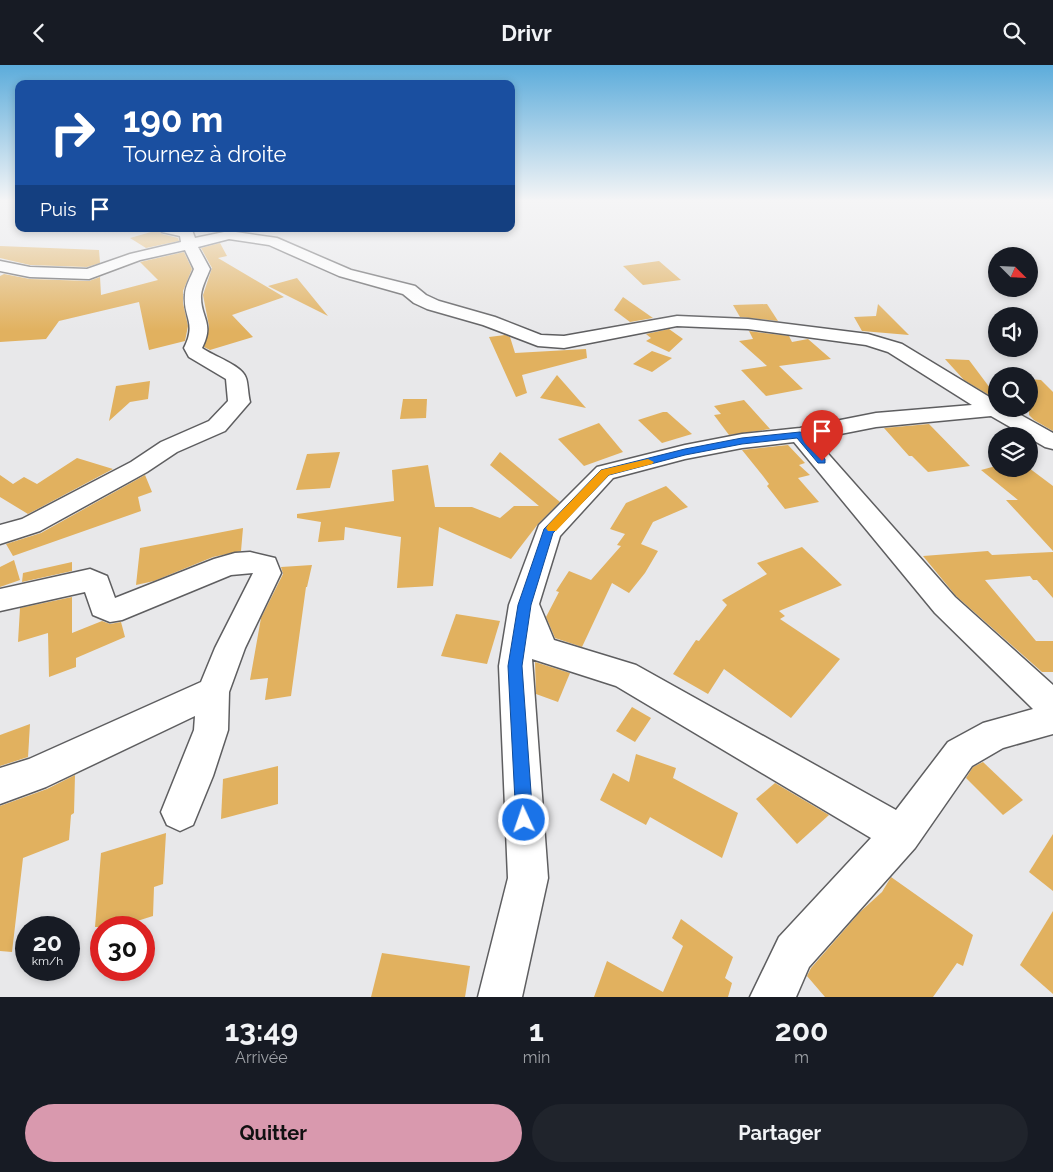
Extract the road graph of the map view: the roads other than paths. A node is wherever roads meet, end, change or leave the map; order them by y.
1 (187, 243) edge
2 (189, 243) edge
3 (278, 243) edge
4 (0, 266) edge
5 (988, 405) edge
6 (988, 410) edge
7 (1009, 417) edge
8 (800, 435) junction
9 (1053, 442) edge
10 (0, 535) edge
11 (0, 600) edge
12 (524, 605) junction
13 (213, 692) junction
14 (1053, 706) edge
15 (1053, 719) edge
16 (0, 786) edge
17 (180, 812) dead end
18 (901, 833) junction
19 (500, 997) edge
20 (774, 997) edge

1 - 4 street
2 - 10 street
3 - 5 street
6 - 8 street
7 - 9 street
8 - 12 street
8 - 14 street
11 - 13 street
12 - 18 street
12 - 19 street
13 - 16 street
13 - 17 street
15 - 18 street
18 - 20 street

